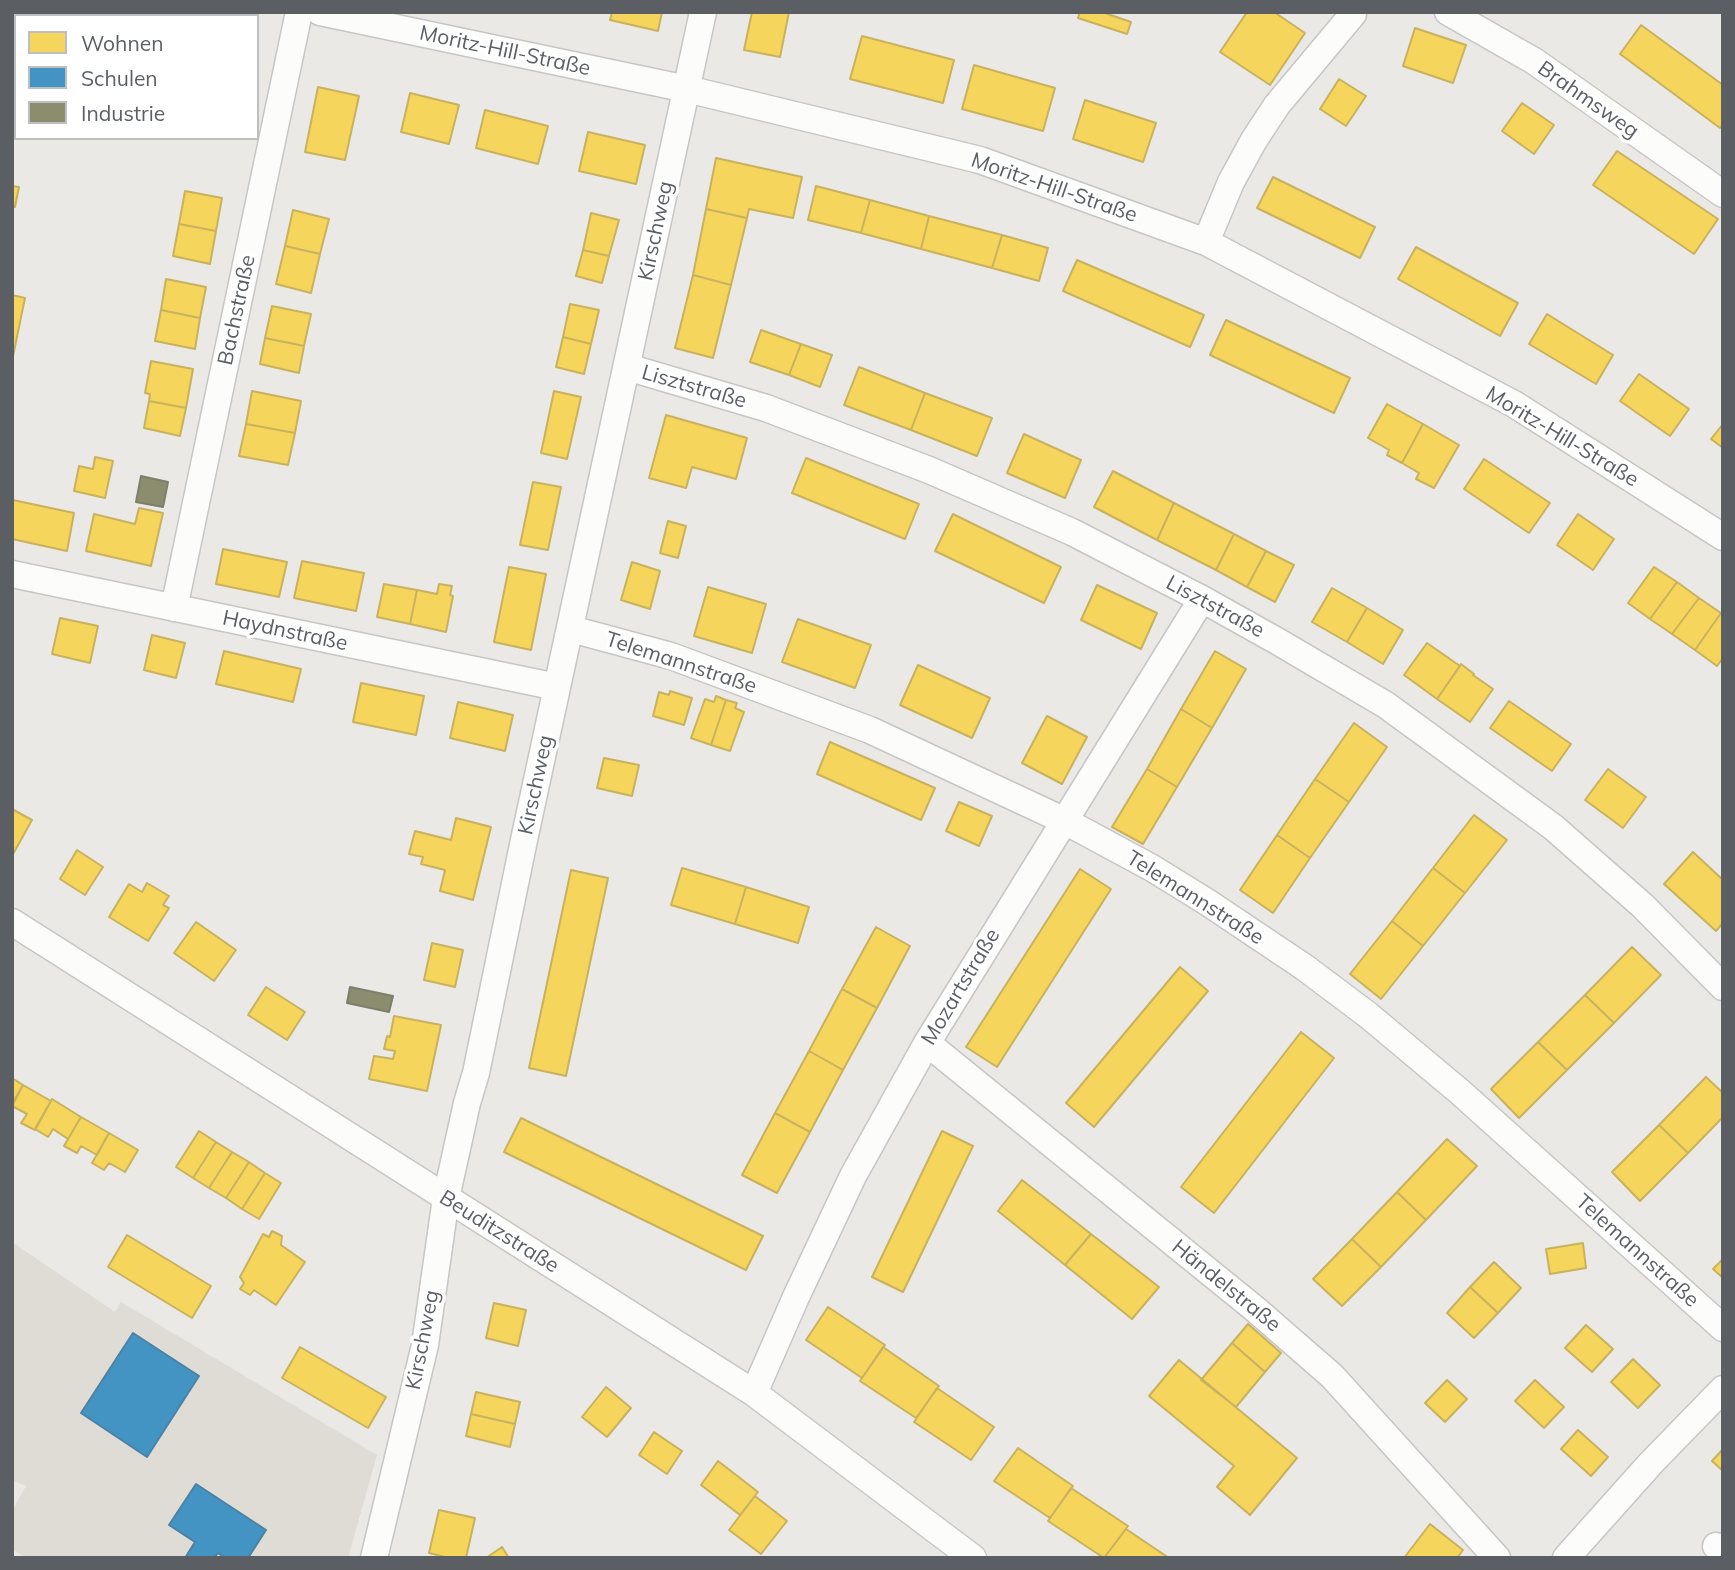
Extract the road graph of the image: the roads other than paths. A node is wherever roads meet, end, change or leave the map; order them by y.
1 (299, 12) edge
2 (320, 12) edge
3 (703, 12) edge
4 (1448, 12) edge
5 (1354, 13) edge
6 (687, 89) junction
7 (1723, 194) edge
8 (1206, 242) junction
9 (626, 367) junction
10 (1723, 537) edge
11 (12, 575) edge
12 (1202, 599) junction
13 (174, 608) junction
14 (571, 629) junction
15 (557, 687) junction
16 (1063, 820) junction
17 (12, 922) edge
18 (1723, 987) edge
19 (927, 1043) junction
20 (446, 1198) junction
21 (1723, 1328) edge
22 (1723, 1389) edge
23 (754, 1392) junction
24 (374, 1558) edge
25 (974, 1558) edge
26 (1497, 1558) edge
27 (1566, 1558) edge

1 - 13 street, Bachstraße
2 - 6 street, Moritz-Hill-Straße
3 - 6 street, Kirschweg
4 - 7 street, Brahmsweg
5 - 8 street
6 - 8 street, Moritz-Hill-Straße
6 - 9 street, Kirschweg
8 - 10 street, Moritz-Hill-Straße
9 - 12 street, Lisztstraße
9 - 14 street, Kirschweg
11 - 13 street, Haydnstraße
12 - 16 street, Mozartstraße
12 - 18 street, Lisztstraße
13 - 15 street, Haydnstraße
14 - 15 street, Kirschweg
14 - 16 street, Telemannstraße
15 - 20 street, Kirschweg
16 - 19 street, Mozartstraße
16 - 21 street, Telemannstraße
17 - 20 street, Beuditzstraße
19 - 23 street, Mozartstraße
19 - 26 street, Händelstraße
20 - 23 street, Beuditzstraße
20 - 24 street, Kirschweg
22 - 27 street
23 - 25 street, Beuditzstraße

